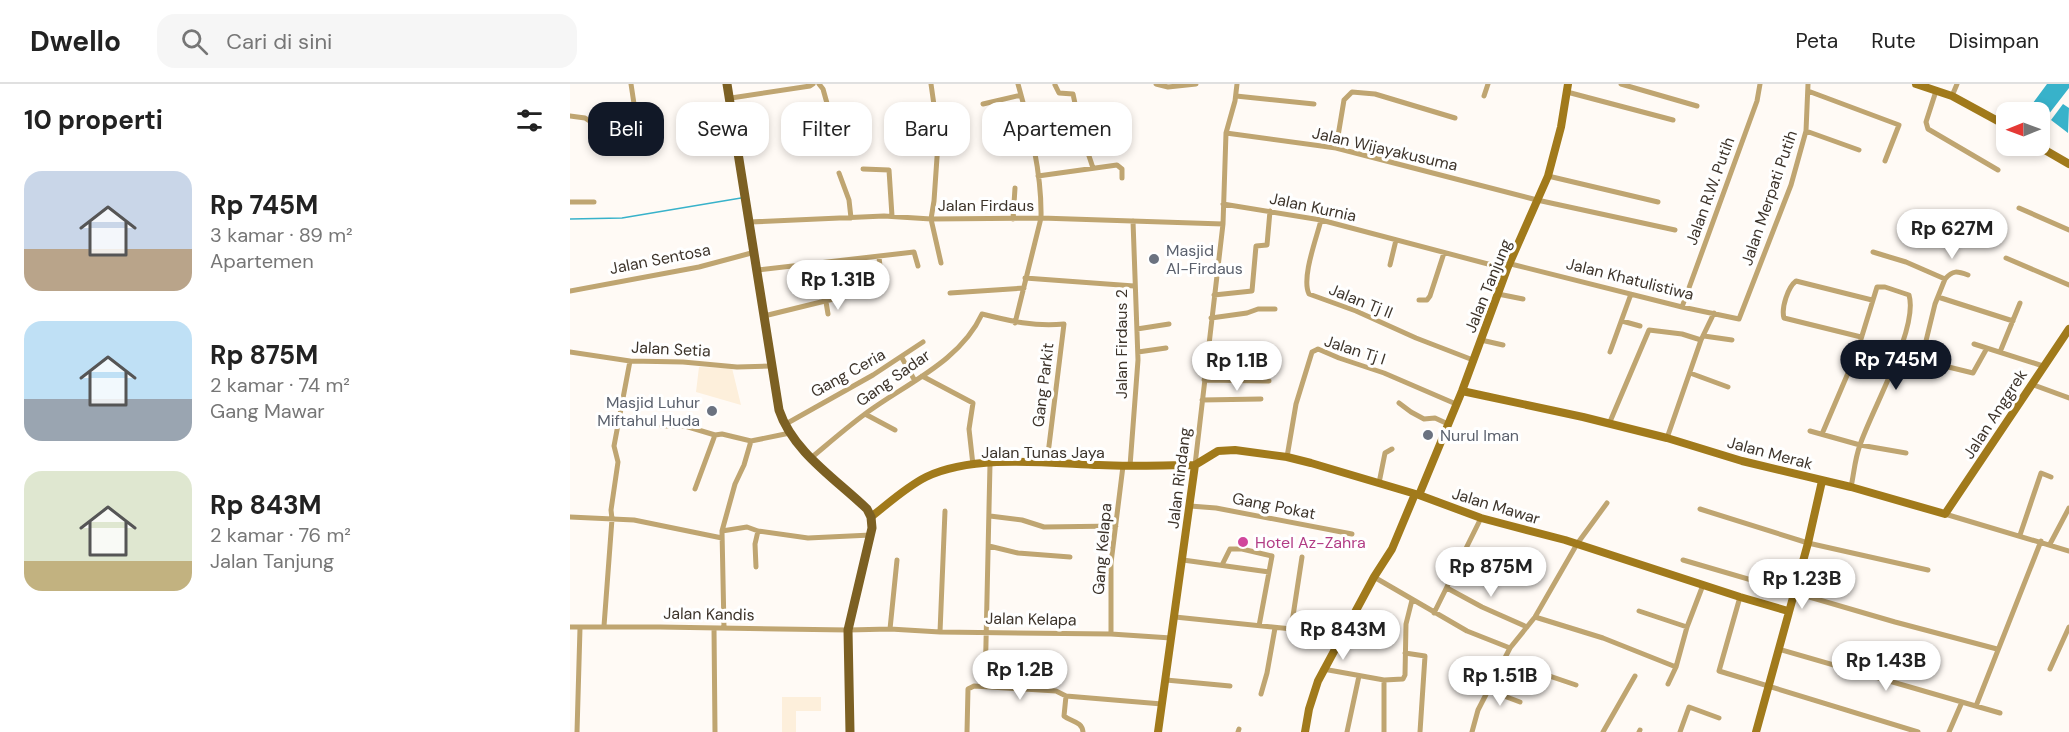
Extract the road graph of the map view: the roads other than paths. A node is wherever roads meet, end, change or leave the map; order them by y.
1 (631, 84) edge
2 (727, 84) edge
3 (813, 84) edge
4 (819, 84) edge
5 (931, 84) edge
6 (1018, 84) edge
7 (1156, 84) edge
8 (1196, 84) edge
9 (1237, 84) edge
10 (1488, 84) edge
11 (1621, 84) edge
12 (1760, 84) edge
13 (1808, 84) edge
14 (1916, 84) edge
15 (1957, 84) edge
16 (1055, 86) dead end
17 (1568, 88) edge
18 (1808, 91) junction
19 (1936, 91) junction
20 (1021, 95) junction
21 (1236, 96) junction
22 (1484, 96) dead end
23 (1952, 96) junction
24 (731, 98) junction
25 (827, 102) edge
26 (934, 102) edge
27 (991, 102) edge
28 (1314, 104) dead end
29 (1697, 106) dead end
30 (570, 116) edge
31 (1455, 118) dead end
32 (1673, 120) dead end
33 (1996, 120) edge
34 (1806, 131) junction
35 (1226, 133) junction
36 (1336, 148) junction
37 (1859, 150) dead end
38 (2050, 153) edge
39 (937, 156) edge
40 (1885, 161) dead end
41 (2069, 164) edge
42 (1093, 168) junction
43 (863, 169) dead end
44 (1998, 171) dead end
45 (839, 173) dead end
46 (1038, 176) junction
47 (1548, 176) junction
48 (1122, 178) dead end
49 (1015, 188) dead end
50 (1537, 200) junction
51 (570, 202) edge
52 (594, 202) dead end
53 (1658, 202) dead end
54 (1223, 204) junction
55 (2019, 208) dead end
56 (1270, 211) junction
57 (892, 216) junction
58 (851, 218) junction
59 (1041, 218) junction
60 (931, 219) junction
61 (1013, 219) junction
62 (1322, 220) junction
63 (1133, 221) junction
64 (750, 222) junction
65 (1222, 224) junction
66 (1675, 230) dead end
67 (2069, 230) edge
68 (1396, 240) junction
69 (755, 252) junction
70 (1873, 252) dead end
71 (1444, 253) junction
72 (879, 257) junction
73 (2006, 258) dead end
74 (941, 263) dead end
75 (1390, 265) dead end
76 (918, 266) dead end
77 (1509, 267) junction
78 (758, 270) junction
79 (881, 275) dead end
80 (1968, 275) dead end
81 (1025, 278) junction
82 (1945, 279) junction
83 (2069, 285) edge
84 (1134, 286) junction
85 (1024, 288) junction
86 (870, 290) dead end
87 (570, 291) edge
88 (950, 293) dead end
89 (1498, 294) junction
90 (1631, 294) junction
91 (1214, 295) junction
92 (1938, 297) junction
93 (1523, 299) dead end
94 (1419, 300) dead end
95 (1872, 300) junction
96 (826, 302) junction
97 (2020, 303) dead end
98 (1682, 307) junction
99 (1275, 309) dead end
100 (1714, 313) junction
101 (828, 314) dead end
102 (982, 314) joint
103 (764, 316) junction
104 (1742, 317) joint
105 (1211, 318) junction
106 (1622, 321) junction
107 (2013, 321) junction
108 (1015, 323) junction
109 (1169, 324) dead end
110 (1640, 326) dead end
111 (1137, 329) junction
112 (2069, 329) edge
113 (1861, 337) junction
114 (1703, 338) junction
115 (1481, 340) junction
116 (1732, 340) dead end
117 (923, 342) dead end
118 (1974, 344) dead end
119 (1503, 345) dead end
120 (1166, 348) dead end
121 (1986, 348) junction
122 (2000, 351) junction
123 (570, 352) edge
124 (1138, 352) junction
125 (1610, 352) dead end
126 (902, 358) junction
127 (1473, 360) junction
128 (630, 361) junction
129 (771, 366) junction
130 (2043, 366) junction
131 (1690, 373) junction
132 (922, 376) junction
133 (1204, 380) junction
134 (915, 381) junction
135 (1269, 381) dead end
136 (2031, 384) junction
137 (1728, 387) dead end
138 (1462, 391) junction
139 (2069, 398) edge
140 (1261, 399) dead end
141 (1202, 400) junction
142 (1399, 403) dead end
143 (1456, 404) junction
144 (865, 414) junction
145 (1448, 424) junction
146 (1610, 424) junction
147 (662, 426) dead end
148 (787, 429) junction
149 (895, 429) dead end
150 (1810, 431) dead end
151 (1822, 434) junction
152 (715, 435) junction
153 (1666, 438) junction
154 (751, 441) junction
155 (1860, 445) junction
156 (1392, 449) dead end
157 (1906, 453) dead end
158 (1287, 457) junction
159 (812, 458) junction
160 (1047, 462) junction
161 (990, 464) junction
162 (973, 465) junction
163 (1195, 465) junction
164 (1127, 466) junction
165 (2051, 477) dead end
166 (1822, 481) junction
167 (1379, 483) junction
168 (1851, 486) junction
169 (694, 489) dead end
170 (1417, 494) junction
171 (1607, 503) dead end
172 (1190, 506) junction
173 (2069, 508) edge
174 (1700, 509) dead end
175 (945, 511) dead end
176 (1945, 514) junction
177 (990, 516) junction
178 (570, 517) edge
179 (871, 517) junction
180 (612, 519) junction
181 (1481, 519) junction
182 (1116, 526) junction
183 (758, 531) junction
184 (722, 534) junction
185 (1352, 534) dead end
186 (871, 535) junction
187 (2020, 535) junction
188 (2041, 541) junction
189 (1808, 543) junction
190 (1577, 544) junction
191 (2050, 544) junction
192 (989, 546) junction
193 (2069, 551) edge
194 (1070, 557) dead end
195 (1302, 557) dead end
196 (897, 560) dead end
197 (1183, 560) junction
198 (1683, 560) dead end
199 (1222, 565) junction
200 (756, 567) dead end
201 (1928, 570) dead end
202 (1269, 572) junction
203 (1374, 577) junction
204 (1703, 585) junction
205 (1447, 588) junction
206 (1794, 593) junction
207 (1740, 597) junction
208 (1412, 600) junction
209 (1639, 611) dead end
210 (1788, 611) junction
211 (1434, 613) junction
212 (1175, 617) junction
213 (1535, 617) junction
214 (1258, 626) junction
215 (570, 627) edge
216 (604, 627) junction
217 (1527, 627) junction
218 (1687, 627) junction
219 (2069, 627) edge
220 (580, 628) junction
221 (714, 628) junction
222 (724, 628) junction
223 (890, 628) junction
224 (1275, 628) junction
225 (1292, 629) junction
226 (848, 630) junction
227 (940, 632) junction
228 (987, 632) junction
229 (1111, 634) junction
230 (1171, 638) junction
231 (1338, 641) junction
232 (1510, 648) junction
233 (1997, 648) junction
234 (1778, 649) junction
235 (1405, 653) junction
236 (1505, 661) junction
237 (1676, 667) junction
238 (1323, 669) junction
239 (2050, 669) dead end
240 (1359, 676) junction
241 (1635, 676) dead end
242 (1166, 680) junction
243 (1384, 680) junction
244 (1668, 684) dead end
245 (1576, 685) dead end
246 (1769, 685) junction
247 (1230, 686) dead end
248 (985, 687) junction
249 (1488, 690) junction
250 (1261, 694) dead end
251 (1066, 696) junction
252 (1520, 702) dead end
253 (1962, 702) junction
254 (1162, 704) junction
255 (1976, 706) junction
256 (2001, 714) dead end
257 (1719, 718) dead end
258 (577, 732) edge
259 (715, 732) edge
260 (850, 732) edge
261 (968, 732) edge
262 (1083, 732) edge
263 (1158, 732) edge
264 (1305, 732) edge
265 (1347, 732) edge
266 (1384, 732) edge
267 (1420, 732) edge
268 (1472, 732) edge
269 (1603, 732) edge
270 (1681, 732) edge
271 (1756, 732) edge
272 (1918, 732) edge
273 (1949, 732) edge

1 - 30 street
2 - 24 main road
3 - 24 street
4 - 25 street
5 - 26 street
6 - 20 street
7 - 8 street
9 - 21 street, Jalan Rindang
10 - 22 street
11 - 29 street
12 - 98 street, Jalan R.W. Putih
13 - 18 street, Jalan Merpati Putih
14 - 19 street
15 - 23 street
16 - 42 street
17 - 32 street
17 - 47 street, Jalan Tanjung
18 - 34 street, Jalan Merpati Putih
18 - 40 street
19 - 23 street
19 - 44 street
20 - 27 street
20 - 46 street
21 - 28 street
21 - 35 street, Jalan Rindang
23 - 33 street
24 - 64 main road
31 - 36 street
34 - 37 street
34 - 104 street, Jalan Merpati Putih
35 - 36 street, Jalan Wijayakusuma
35 - 54 street, Jalan Rindang
36 - 50 street, Jalan Wijayakusuma
38 - 41 street
39 - 60 street
42 - 46 street
42 - 48 street
43 - 57 street
45 - 58 street
46 - 59 street
47 - 50 street, Jalan Tanjung
47 - 53 street
49 - 61 street
50 - 66 street, Jalan Wijayakusuma
50 - 77 street, Jalan Tanjung
51 - 52 street
54 - 56 street, Jalan Kurnia
54 - 65 street, Jalan Rindang
55 - 67 street
56 - 62 street, Jalan Kurnia
56 - 91 street
57 - 58 street, Jalan Firdaus
57 - 60 street, Jalan Firdaus
58 - 64 street, Jalan Firdaus
59 - 61 street, Jalan Firdaus
59 - 63 street, Jalan Firdaus
59 - 81 street
60 - 61 street, Jalan Firdaus
60 - 74 street
62 - 68 street, Jalan Kurnia
62 - 127 street, Jalan Tj II
63 - 65 street, Jalan Firdaus
63 - 84 street, Jalan Firdaus 2
64 - 69 main road
65 - 91 street, Jalan Rindang
68 - 71 street, Jalan Kurnia
68 - 75 street
69 - 78 main road
69 - 87 street, Jalan Sentosa
70 - 82 street
71 - 77 street, Jalan Kurnia
71 - 94 street
72 - 76 street
72 - 78 street
72 - 79 street
73 - 83 street
77 - 89 street, Jalan Tanjung
77 - 90 street, Jalan Khatulistiwa
78 - 103 main road
80 - 82 street
81 - 84 street
81 - 85 street
82 - 92 street
84 - 111 street, Jalan Firdaus 2
85 - 88 street
85 - 108 street
86 - 96 street
89 - 93 street
89 - 115 street, Jalan Tanjung
90 - 98 street, Jalan Khatulistiwa
90 - 106 street
91 - 105 street, Jalan Rindang
92 - 107 street
92 - 121 street
95 - 113 street
95 - 113 street
95 - 155 street
96 - 101 street
96 - 103 street
97 - 107 street
98 - 100 street, Jalan Khatulistiwa
99 - 105 street
100 - 104 street, Jalan Khatulistiwa
100 - 114 street
102 - 108 street, Gang Parkit
102 - 132 street, Gang Sadar
103 - 129 main road
105 - 133 street, Jalan Rindang
106 - 110 street
106 - 125 street
107 - 122 street
108 - 160 street, Gang Parkit
109 - 111 street
111 - 124 street, Jalan Firdaus 2
112 - 130 street, Jalan Anggrek
113 - 151 street
114 - 116 street
114 - 131 street
114 - 146 street
115 - 119 street
115 - 127 street, Jalan Tanjung
117 - 126 street, Gang Ceria
118 - 121 street
120 - 124 street
121 - 122 street
122 - 130 street
123 - 128 street, Jalan Setia
124 - 164 street, Jalan Firdaus 2
126 - 134 street
126 - 148 street, Gang Ceria
127 - 138 street, Jalan Tanjung
128 - 129 street, Jalan Setia
128 - 180 street
129 - 148 main road
130 - 136 street, Jalan Anggrek
131 - 137 street
131 - 153 street
132 - 134 street, Gang Sadar
132 - 162 street
133 - 135 street
133 - 141 street, Jalan Rindang
134 - 144 street, Gang Sadar
136 - 139 street
136 - 176 street, Jalan Anggrek
138 - 143 street, Jalan Tanjung
138 - 146 street, Jalan Merak
140 - 141 street
141 - 163 street, Jalan Rindang
142 - 145 street
143 - 145 street, Jalan Tanjung
143 - 158 street, Jalan Tj I
144 - 149 street
144 - 159 street, Gang Sadar
145 - 170 street, Jalan Tanjung
146 - 153 street, Jalan Merak
147 - 152 street
148 - 154 street, Gang Ceria
148 - 159 main road
150 - 151 street
151 - 155 street
152 - 154 street
152 - 169 street
153 - 166 street, Jalan Merak
154 - 184 street
155 - 157 street
155 - 168 street
156 - 167 street
158 - 163 street, Jalan Mawar
158 - 167 street, Jalan Mawar
159 - 179 main road
160 - 161 street, Jalan Tunas Jaya
160 - 164 street, Jalan Tunas Jaya
161 - 162 street, Jalan Tunas Jaya
161 - 177 street
162 - 179 street, Jalan Tunas Jaya
163 - 164 street, Jalan Tunas Jaya
163 - 172 street, Jalan Rindang
164 - 182 street, Gang Kelapa
165 - 187 street
166 - 168 street, Jalan Merak
166 - 189 street
167 - 170 street, Jalan Mawar
168 - 176 street, Jalan Merak
170 - 181 street, Jalan Mawar
170 - 203 street, Jalan Tanjung
171 - 190 street
172 - 185 street, Gang Pokat
172 - 197 street, Jalan Rindang
173 - 191 street
174 - 189 street
175 - 227 street
176 - 187 street, Jalan Merak
177 - 182 street
177 - 192 street
178 - 180 street
179 - 186 main road
180 - 184 street
180 - 216 street
181 - 190 street, Jalan Mawar
181 - 205 street
182 - 229 street, Gang Kelapa
183 - 184 street
183 - 186 street
183 - 200 street
184 - 222 street
186 - 226 main road
187 - 188 street, Jalan Merak
188 - 191 street, Jalan Merak
188 - 233 street
189 - 201 street
189 - 206 street
190 - 204 street, Jalan Mawar
190 - 213 street
191 - 193 street, Jalan Merak
192 - 194 street
192 - 228 street
195 - 225 street
196 - 223 street
197 - 199 street
197 - 212 street, Jalan Rindang
198 - 206 street
199 - 202 street
199 - 202 street
202 - 214 street
203 - 208 street
203 - 231 street, Jalan Tanjung
204 - 207 street, Jalan Mawar
204 - 218 street
205 - 211 street
205 - 217 street
206 - 210 street
206 - 233 street
207 - 210 street, Jalan Mawar
207 - 246 street
208 - 211 street
208 - 235 street
209 - 218 street
210 - 234 street
211 - 232 street
212 - 214 street
212 - 230 street, Jalan Rindang
213 - 217 street
213 - 237 street
214 - 224 street
215 - 220 street, Jalan Kandis
216 - 220 street, Jalan Kandis
216 - 221 street, Jalan Kandis
217 - 232 street
218 - 237 street
219 - 239 street
220 - 258 street
221 - 222 street, Jalan Kandis
221 - 259 street
222 - 226 street, Jalan Kandis
223 - 226 street, Jalan Kelapa
223 - 227 street, Jalan Kelapa
224 - 225 street
224 - 250 street
225 - 231 street
226 - 260 main road
227 - 228 street, Jalan Kelapa
228 - 229 street, Jalan Kelapa
228 - 248 street
229 - 230 street, Jalan Kelapa
230 - 242 street, Jalan Rindang
231 - 238 street, Jalan Tanjung
232 - 236 street
233 - 255 street
234 - 246 street
234 - 253 street
235 - 243 street
235 - 267 street
236 - 245 street
236 - 249 street
237 - 244 street
238 - 240 street
238 - 264 street, Jalan Tanjung
240 - 243 street
240 - 265 street
241 - 269 street
242 - 247 street
242 - 254 street, Jalan Rindang
243 - 266 street
246 - 271 street
246 - 272 street
248 - 251 street
248 - 261 street
249 - 252 street
249 - 268 street
251 - 254 street
251 - 262 street
253 - 255 street
253 - 273 street
254 - 263 street, Jalan Rindang
255 - 256 street
257 - 270 street

